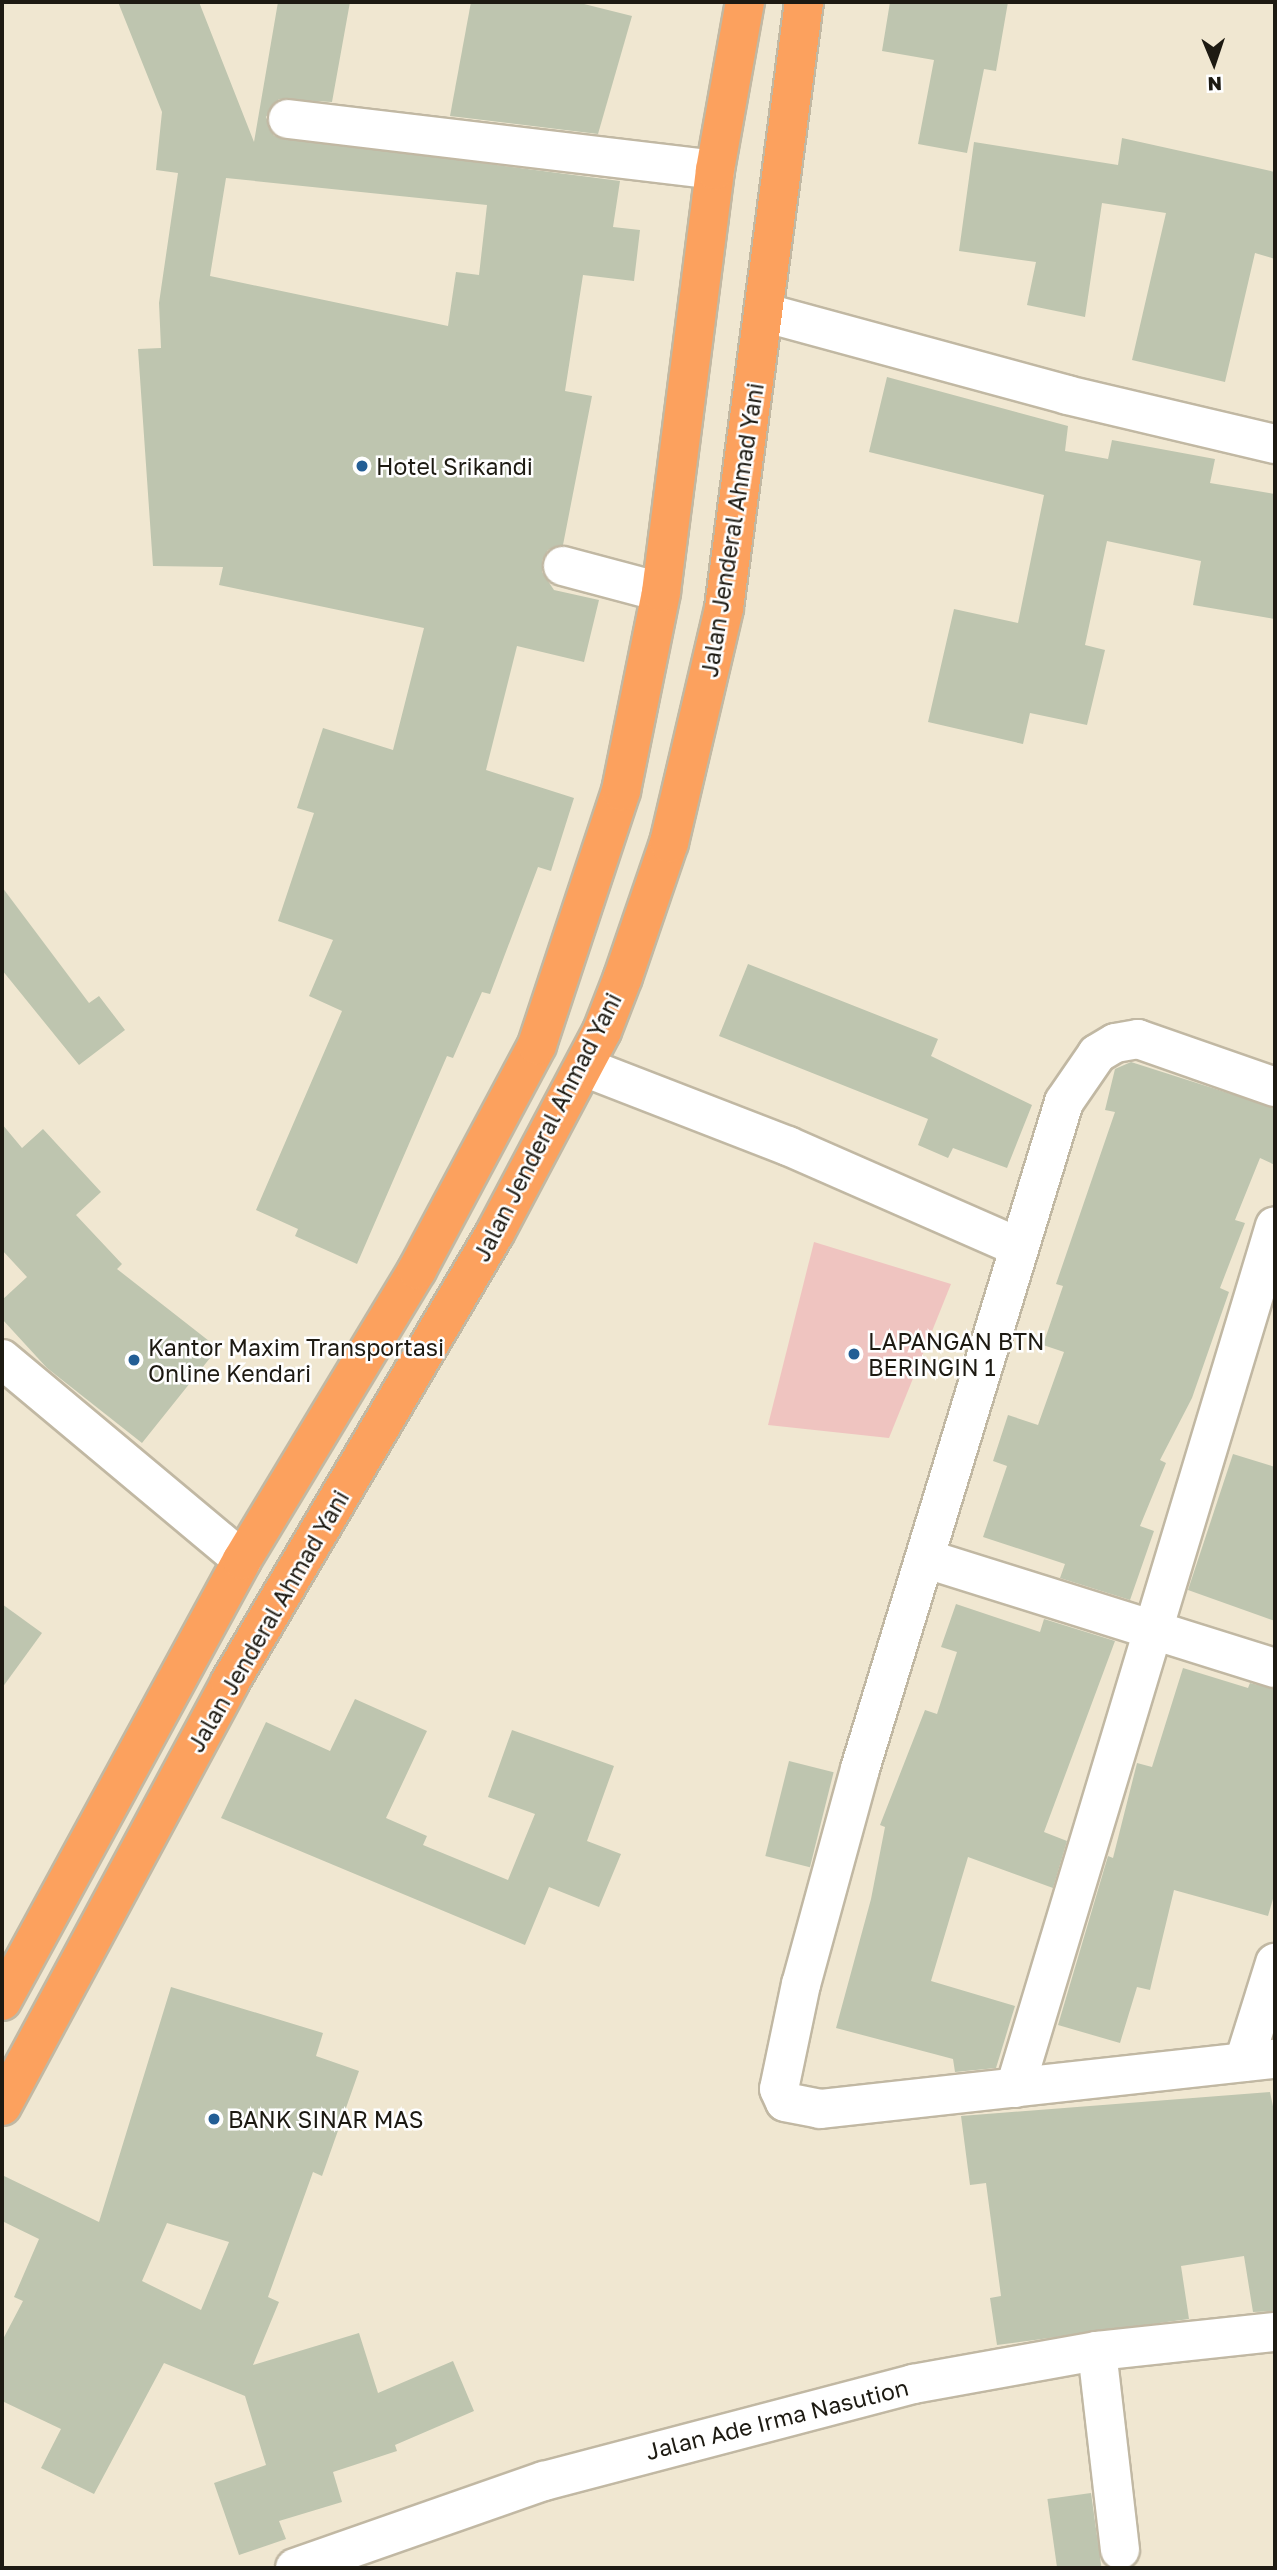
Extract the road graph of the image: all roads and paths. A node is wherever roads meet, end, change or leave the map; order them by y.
1 (745, 2) edge
2 (804, 2) edge
3 (727, 105) junction
4 (787, 115) junction
5 (288, 119) dead end
6 (715, 170) junction
7 (766, 313) junction
8 (1275, 444) edge
9 (563, 566) dead end
10 (661, 592) junction
11 (583, 1067) junction
12 (1275, 1087) edge
13 (1275, 1226) edge
14 (1016, 1245) junction
15 (2, 1359) edge
16 (927, 1559) junction
17 (242, 1560) junction
18 (285, 1587) junction
19 (1153, 1632) junction
20 (1275, 1668) edge
21 (175, 1683) junction
22 (219, 1704) junction
23 (1275, 1963) edge
24 (2, 2001) edge
25 (1260, 2060) edge
26 (1014, 2088) junction
27 (2, 2106) edge
28 (1275, 2332) edge
29 (1097, 2351) junction
30 (1120, 2550) dead end
31 (295, 2568) edge

1 - 3 highway, Jalan Jenderal Ahmad Yani
2 - 4 highway, Jalan Jenderal Ahmad Yani
3 - 4 highway
3 - 6 highway, Jalan Jenderal Ahmad Yani
4 - 7 highway, Jalan Jenderal Ahmad Yani
5 - 6 street
6 - 10 highway, Jalan Jenderal Ahmad Yani
7 - 8 street
7 - 11 highway, Jalan Jenderal Ahmad Yani
9 - 10 street
10 - 17 highway, Jalan Jenderal Ahmad Yani
11 - 14 street
11 - 18 highway, Jalan Jenderal Ahmad Yani
12 - 14 street
13 - 19 street
14 - 16 street
15 - 17 street
16 - 19 street
16 - 26 street
17 - 18 highway
17 - 21 highway, Jalan Jenderal Ahmad Yani
18 - 22 highway, Jalan Jenderal Ahmad Yani
19 - 20 street
19 - 26 street
21 - 22 highway
21 - 24 highway, Jalan Jenderal Ahmad Yani
22 - 27 highway, Jalan Jenderal Ahmad Yani
23 - 25 street
25 - 26 street
28 - 29 street, Jalan Ade Irma Nasution
29 - 30 street
29 - 31 street, Jalan Ade Irma Nasution

